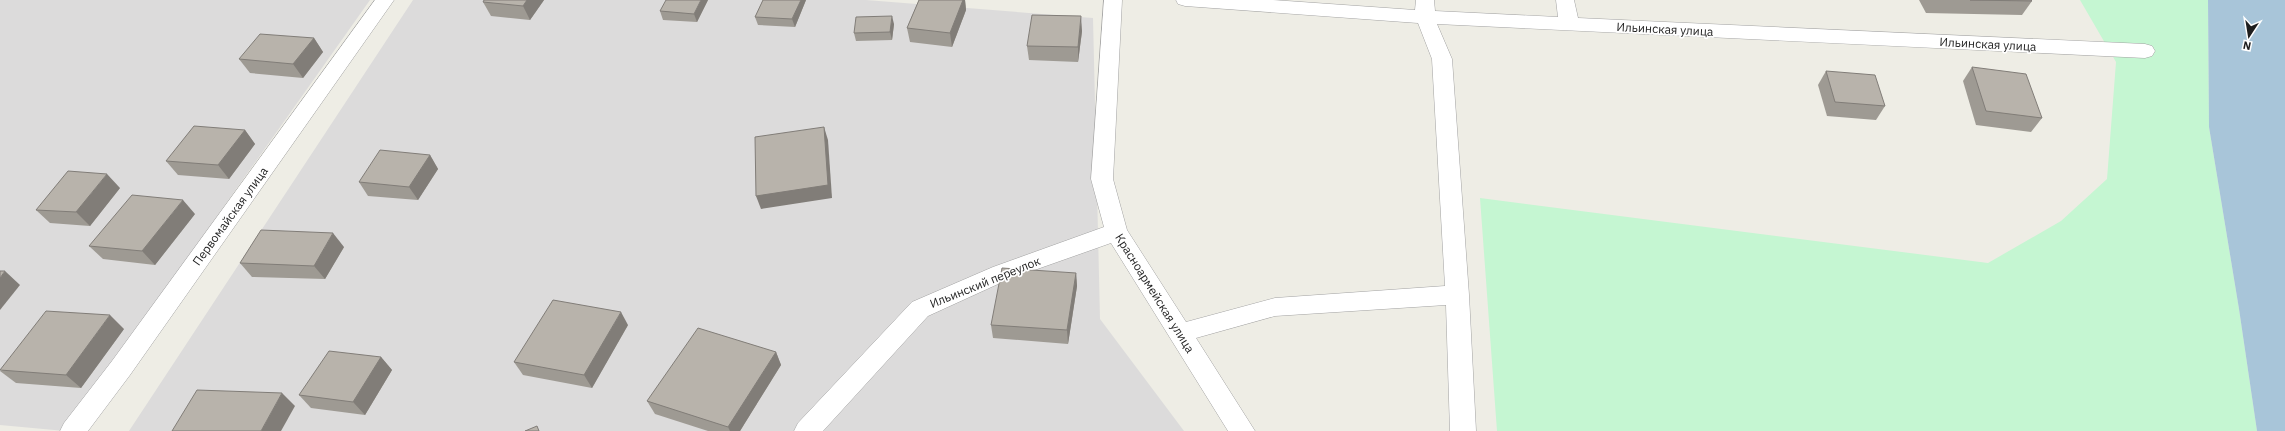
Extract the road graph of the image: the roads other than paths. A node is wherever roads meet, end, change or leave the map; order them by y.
1 (385, 0) edge
2 (1113, 0) edge
3 (1185, 0) edge
4 (1565, 0) edge
5 (1425, 8) edge
6 (1569, 24) junction
7 (2145, 51) dead end
8 (1116, 232) junction
9 (1457, 295) junction
10 (1180, 333) junction
11 (73, 431) edge
12 (807, 431) edge
13 (1242, 431) edge
14 (1463, 431) edge

1 - 11 street, Первомайская улица
2 - 8 street, Красноармейская улица
3 - 5 street, Ильинская улица
4 - 6 street
5 - 6 street, Ильинская улица
5 - 9 street
6 - 7 street, Ильинская улица
8 - 10 street, Красноармейская улица
8 - 12 street, Ильинский переулок
9 - 10 street
9 - 14 street
10 - 13 street, Красноармейская улица

